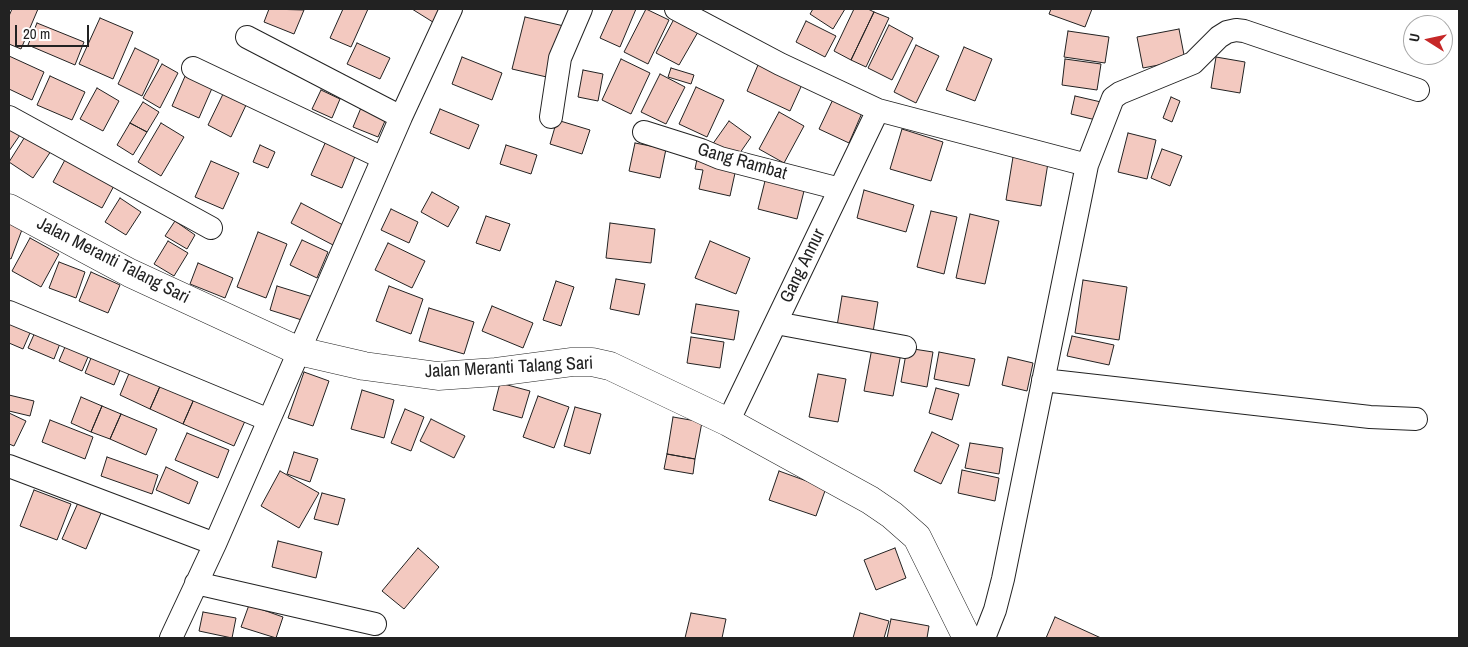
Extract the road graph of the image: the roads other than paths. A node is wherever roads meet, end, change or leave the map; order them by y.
1 (451, 9) edge
2 (581, 9) edge
3 (676, 9) edge
4 (248, 37) dead end
5 (192, 68) dead end
6 (1418, 90) dead end
7 (878, 110) junction
8 (9, 117) edge
9 (401, 117) junction
10 (551, 117) dead end
11 (644, 132) dead end
12 (383, 158) junction
13 (1087, 165) junction
14 (840, 189) junction
15 (9, 208) edge
16 (211, 228) dead end
17 (9, 312) edge
18 (776, 323) junction
19 (905, 347) dead end
20 (299, 351) junction
21 (1043, 380) junction
22 (1416, 419) dead end
23 (269, 420) junction
24 (728, 422) junction
25 (9, 466) edge
26 (215, 544) junction
27 (196, 583) junction
28 (375, 624) dead end
29 (170, 638) edge
30 (967, 638) edge
31 (984, 638) edge

1 - 9 street
2 - 10 street
3 - 7 street
4 - 9 street
5 - 12 street
6 - 13 street
7 - 13 street
7 - 14 street, Gang Annur
8 - 16 street
9 - 12 street
11 - 14 street, Gang Rambat
12 - 20 street
13 - 21 street
14 - 18 street, Gang Annur
15 - 20 street, Jalan Meranti Talang Sari
17 - 23 street
18 - 19 street
18 - 24 street, Gang Annur
20 - 23 street
20 - 24 street, Jalan Meranti Talang Sari
21 - 22 street
21 - 31 street
23 - 26 street
24 - 30 street, Jalan Meranti Talang Sari
25 - 26 street
26 - 27 street
27 - 28 street
27 - 29 street

